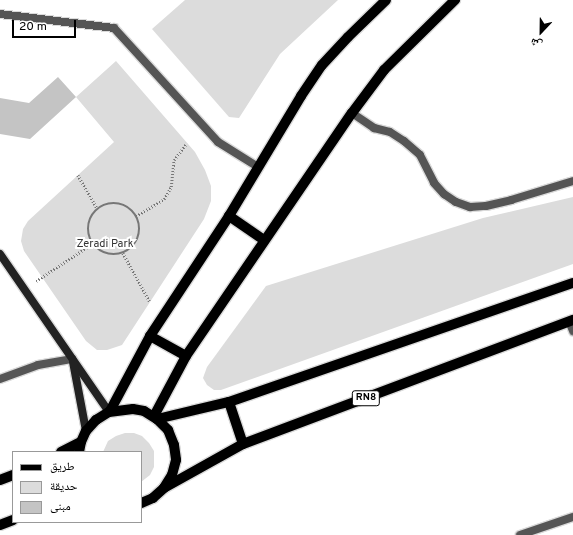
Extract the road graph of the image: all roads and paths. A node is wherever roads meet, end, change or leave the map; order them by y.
1 (386, 0) edge
2 (455, 0) edge
3 (0, 14) edge
4 (352, 113) junction
5 (187, 143) dead end
6 (258, 167) junction
7 (78, 175) dead end
8 (573, 181) edge
9 (98, 209) junction
10 (136, 216) junction
11 (228, 216) junction
12 (264, 240) junction
13 (92, 244) junction
14 (123, 253) junction
15 (0, 254) edge
16 (573, 283) edge
17 (24, 289) junction
18 (150, 302) dead end
19 (571, 321) edge
20 (573, 331) edge
21 (150, 336) junction
22 (186, 356) junction
23 (72, 359) junction
24 (0, 378) edge
25 (229, 402) junction
26 (109, 412) junction
27 (156, 418) junction
28 (86, 431) junction
29 (243, 444) junction
30 (80, 447) edge
31 (65, 451) edge
32 (12, 475) edge
33 (0, 480) edge
34 (164, 488) junction
35 (142, 503) edge
36 (573, 517) edge
37 (12, 520) edge
38 (0, 525) edge
39 (520, 535) edge

1 - 6 main road
2 - 4 main road
3 - 6 street
4 - 8 street
4 - 12 main road
5 - 10 path
6 - 11 main road
7 - 9 path
9 - 10 path
9 - 13 path
10 - 14 path
11 - 12 main road
11 - 21 main road
12 - 22 main road
13 - 14 path
13 - 17 path
14 - 18 path
15 - 17 street
16 - 25 main road
17 - 23 street
19 - 20 street
19 - 29 main road, RN8
21 - 22 main road
21 - 26 main road
22 - 27 main road
23 - 24 street
23 - 26 street
23 - 28 street
25 - 27 main road
25 - 29 main road
26 - 27 main road
26 - 28 main road
27 - 34 main road, RN8
28 - 30 main road
29 - 34 main road, RN8
30 - 31 main road
32 - 33 main road
34 - 35 main road, RN8
36 - 39 street
37 - 38 main road

